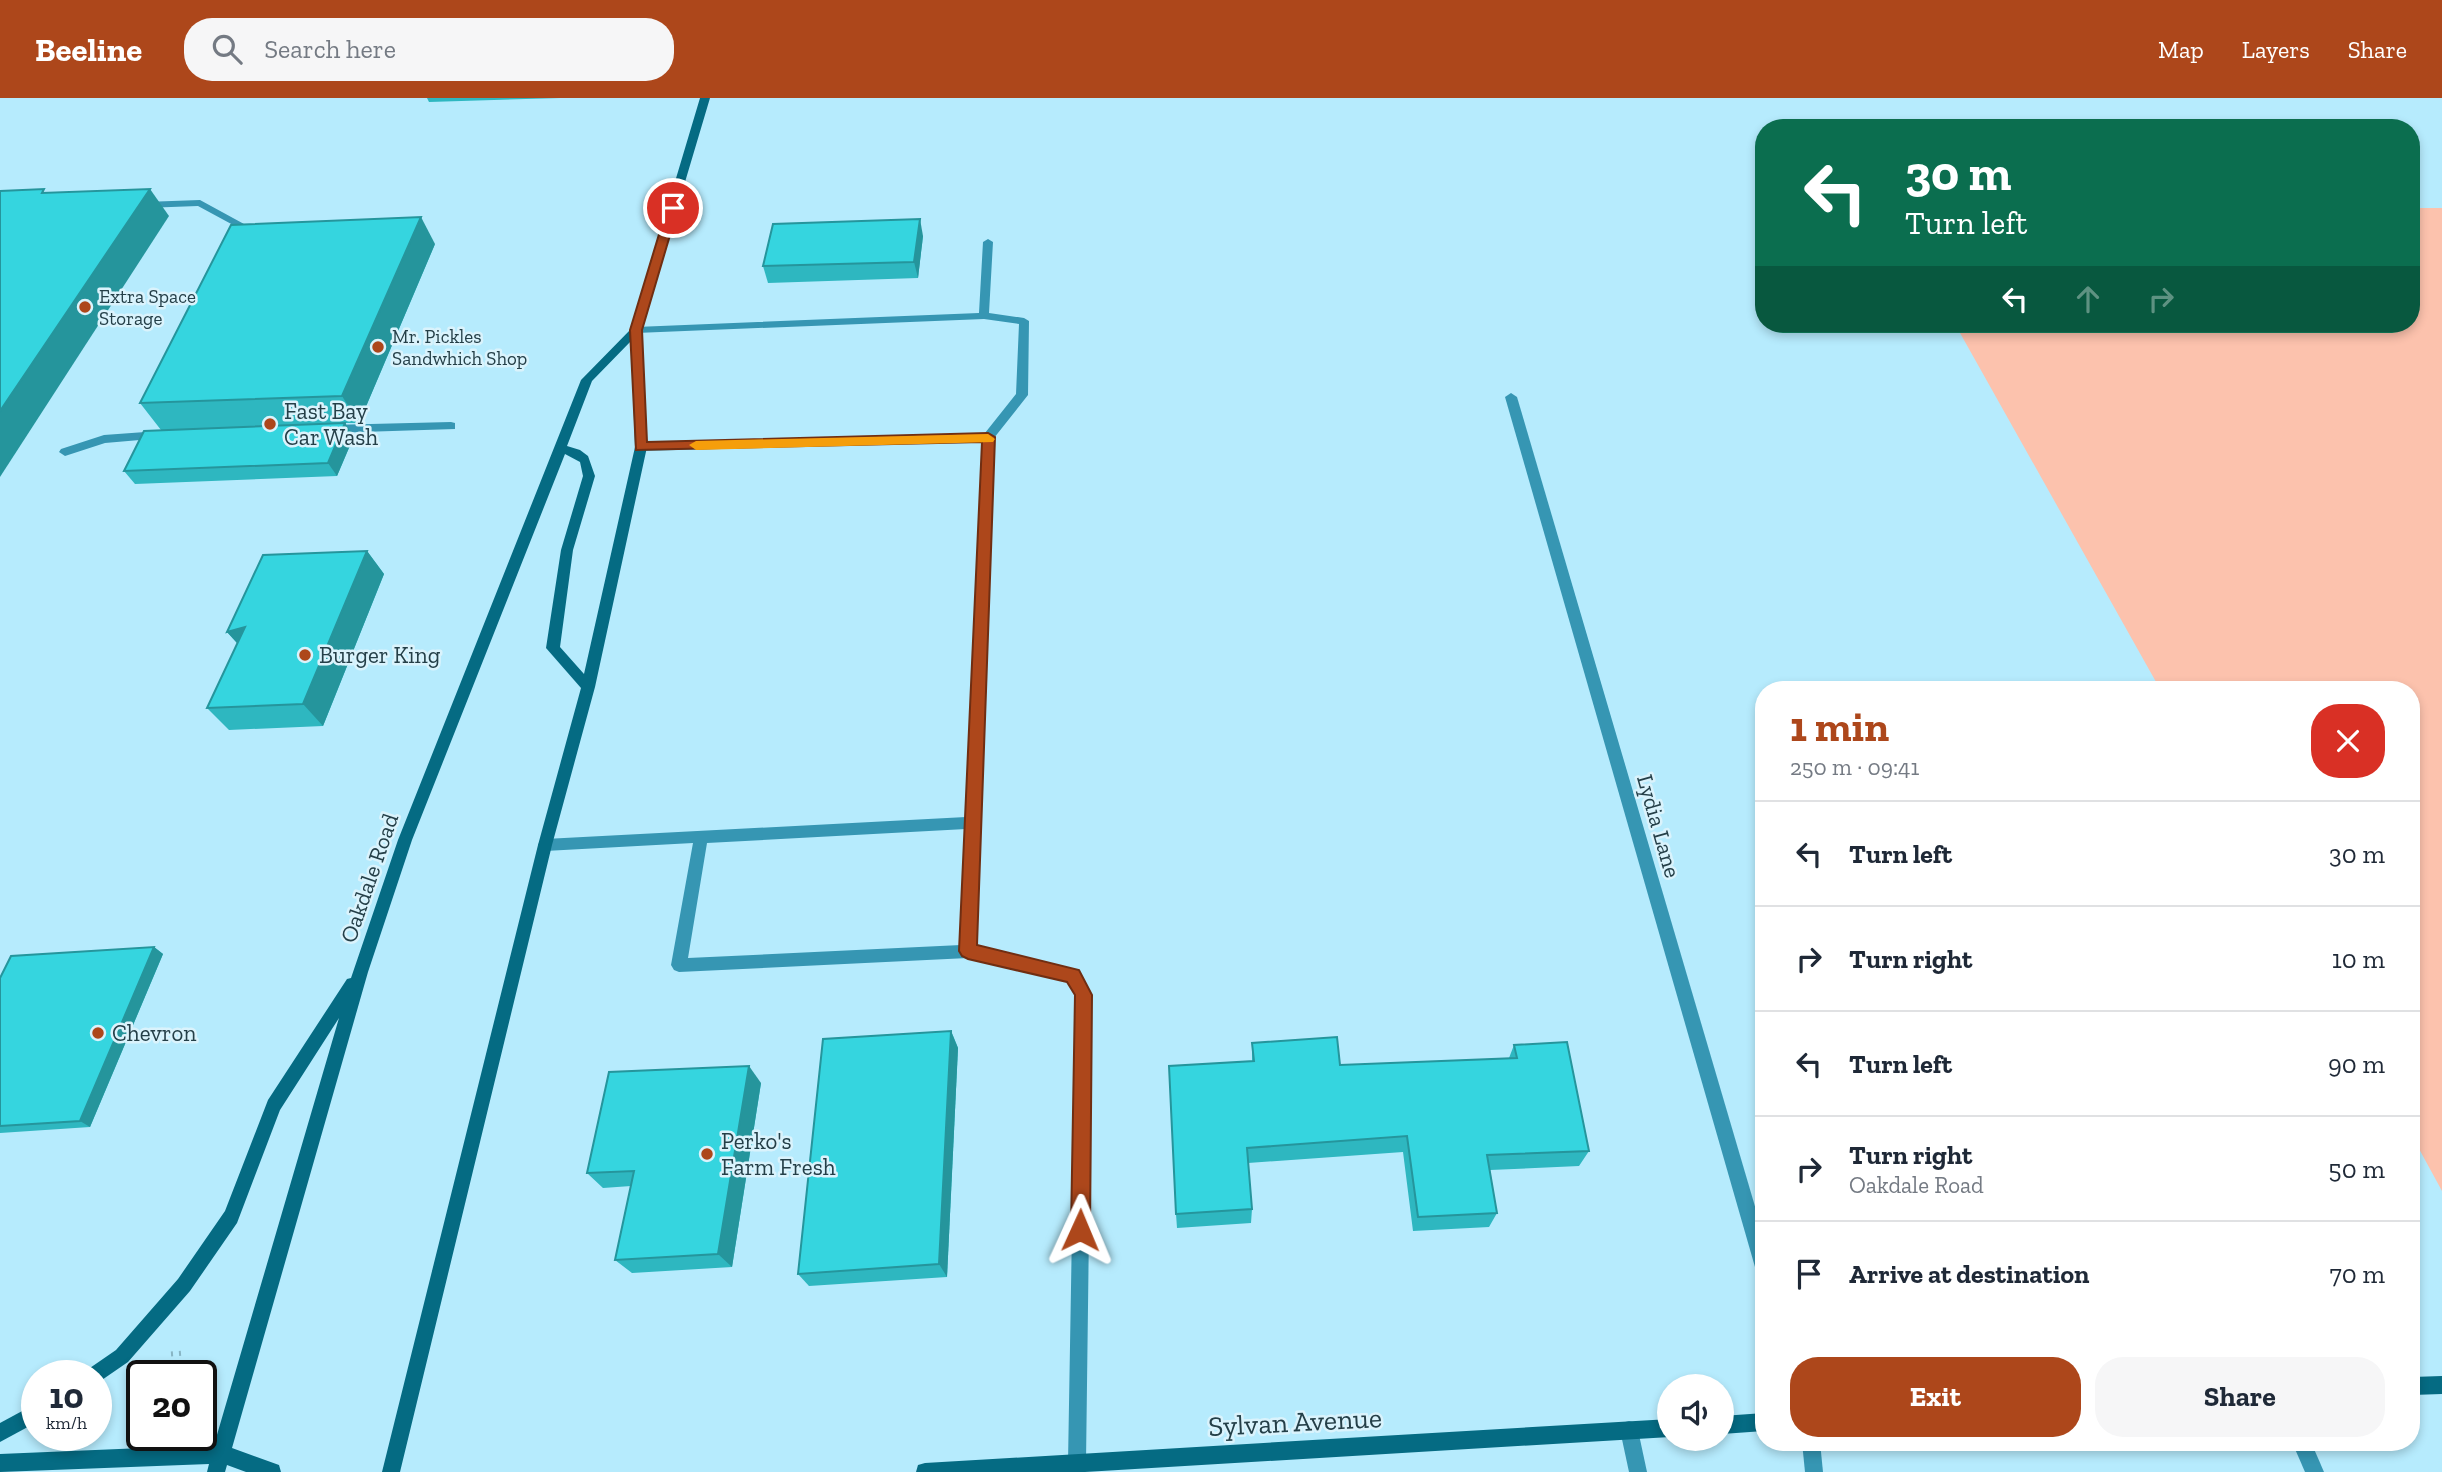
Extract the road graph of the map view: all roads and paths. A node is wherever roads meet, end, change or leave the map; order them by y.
1 (705, 98) edge
2 (128, 205) edge
3 (239, 224) edge
4 (988, 242) dead end
5 (984, 316) junction
6 (636, 330) junction
7 (1511, 397) dead end
8 (451, 426) dead end
9 (320, 430) edge
10 (174, 434) edge
11 (988, 437) junction
12 (641, 447) junction
13 (559, 449) junction
14 (65, 452) dead end
15 (588, 687) junction
16 (972, 823) junction
17 (701, 837) junction
18 (545, 845) junction
19 (968, 951) junction
20 (360, 972) junction
21 (1755, 1236) edge
22 (112, 1363) edge
23 (2442, 1385) edge
24 (2420, 1386) edge
25 (21, 1421) edge
26 (1755, 1423) edge
27 (1734, 1424) edge
28 (1657, 1429) edge
29 (1629, 1430) junction
30 (0, 1433) edge
31 (1812, 1451) edge
32 (2305, 1451) edge
33 (219, 1463) edge
34 (1077, 1463) junction
35 (0, 1464) edge
36 (272, 1472) edge
37 (391, 1472) edge
38 (925, 1472) edge
39 (1638, 1472) edge
40 (1814, 1472) edge
41 (2315, 1472) edge

1 - 6 main road, Oakdale Road
2 - 3 street
4 - 5 street
5 - 6 street
5 - 11 street
6 - 12 main road, Oakdale Road
6 - 13 main road, Oakdale Road
7 - 21 street, Lydia Lane
8 - 9 street
10 - 14 street
11 - 12 street
11 - 16 street
12 - 15 main road, Oakdale Road
13 - 15 main road
13 - 20 main road, Oakdale Road
15 - 18 main road, Oakdale Road
16 - 17 street
16 - 19 street
17 - 18 street
17 - 19 street
18 - 37 main road, Oakdale Road
19 - 34 street
20 - 22 main road
20 - 33 main road, Oakdale Road
23 - 24 main road
25 - 30 main road
26 - 27 main road
28 - 29 main road, Sylvan Avenue
29 - 34 main road, Sylvan Avenue
29 - 39 street
31 - 40 street
32 - 41 street
33 - 35 main road
33 - 36 main road
34 - 38 main road, Sylvan Avenue

